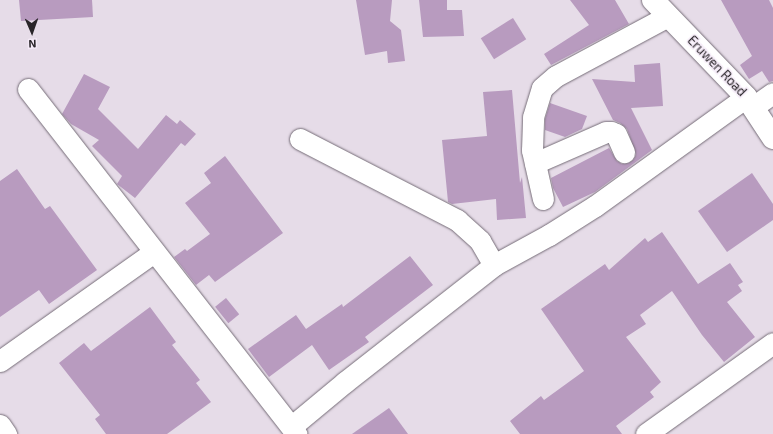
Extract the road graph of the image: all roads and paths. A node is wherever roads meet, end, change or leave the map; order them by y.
1 (653, 0) edge
2 (668, 16) junction
3 (28, 89) dead end
4 (773, 93) edge
5 (750, 102) junction
6 (773, 138) edge
7 (300, 139) dead end
8 (624, 152) dead end
9 (535, 162) junction
10 (544, 199) dead end
11 (154, 252) junction
12 (494, 265) junction
13 (773, 343) edge
14 (0, 360) edge
15 (0, 425) edge
16 (295, 430) edge
17 (6, 434) edge
18 (646, 434) edge

1 - 2 street, Eruwen Road
2 - 5 street, Eruwen Road
2 - 9 street
3 - 11 street
4 - 5 street
5 - 6 street, Eruwen Road
5 - 12 street
7 - 12 street
8 - 9 street
9 - 10 street
11 - 14 street
11 - 16 street
12 - 16 street
13 - 18 street
15 - 17 street

